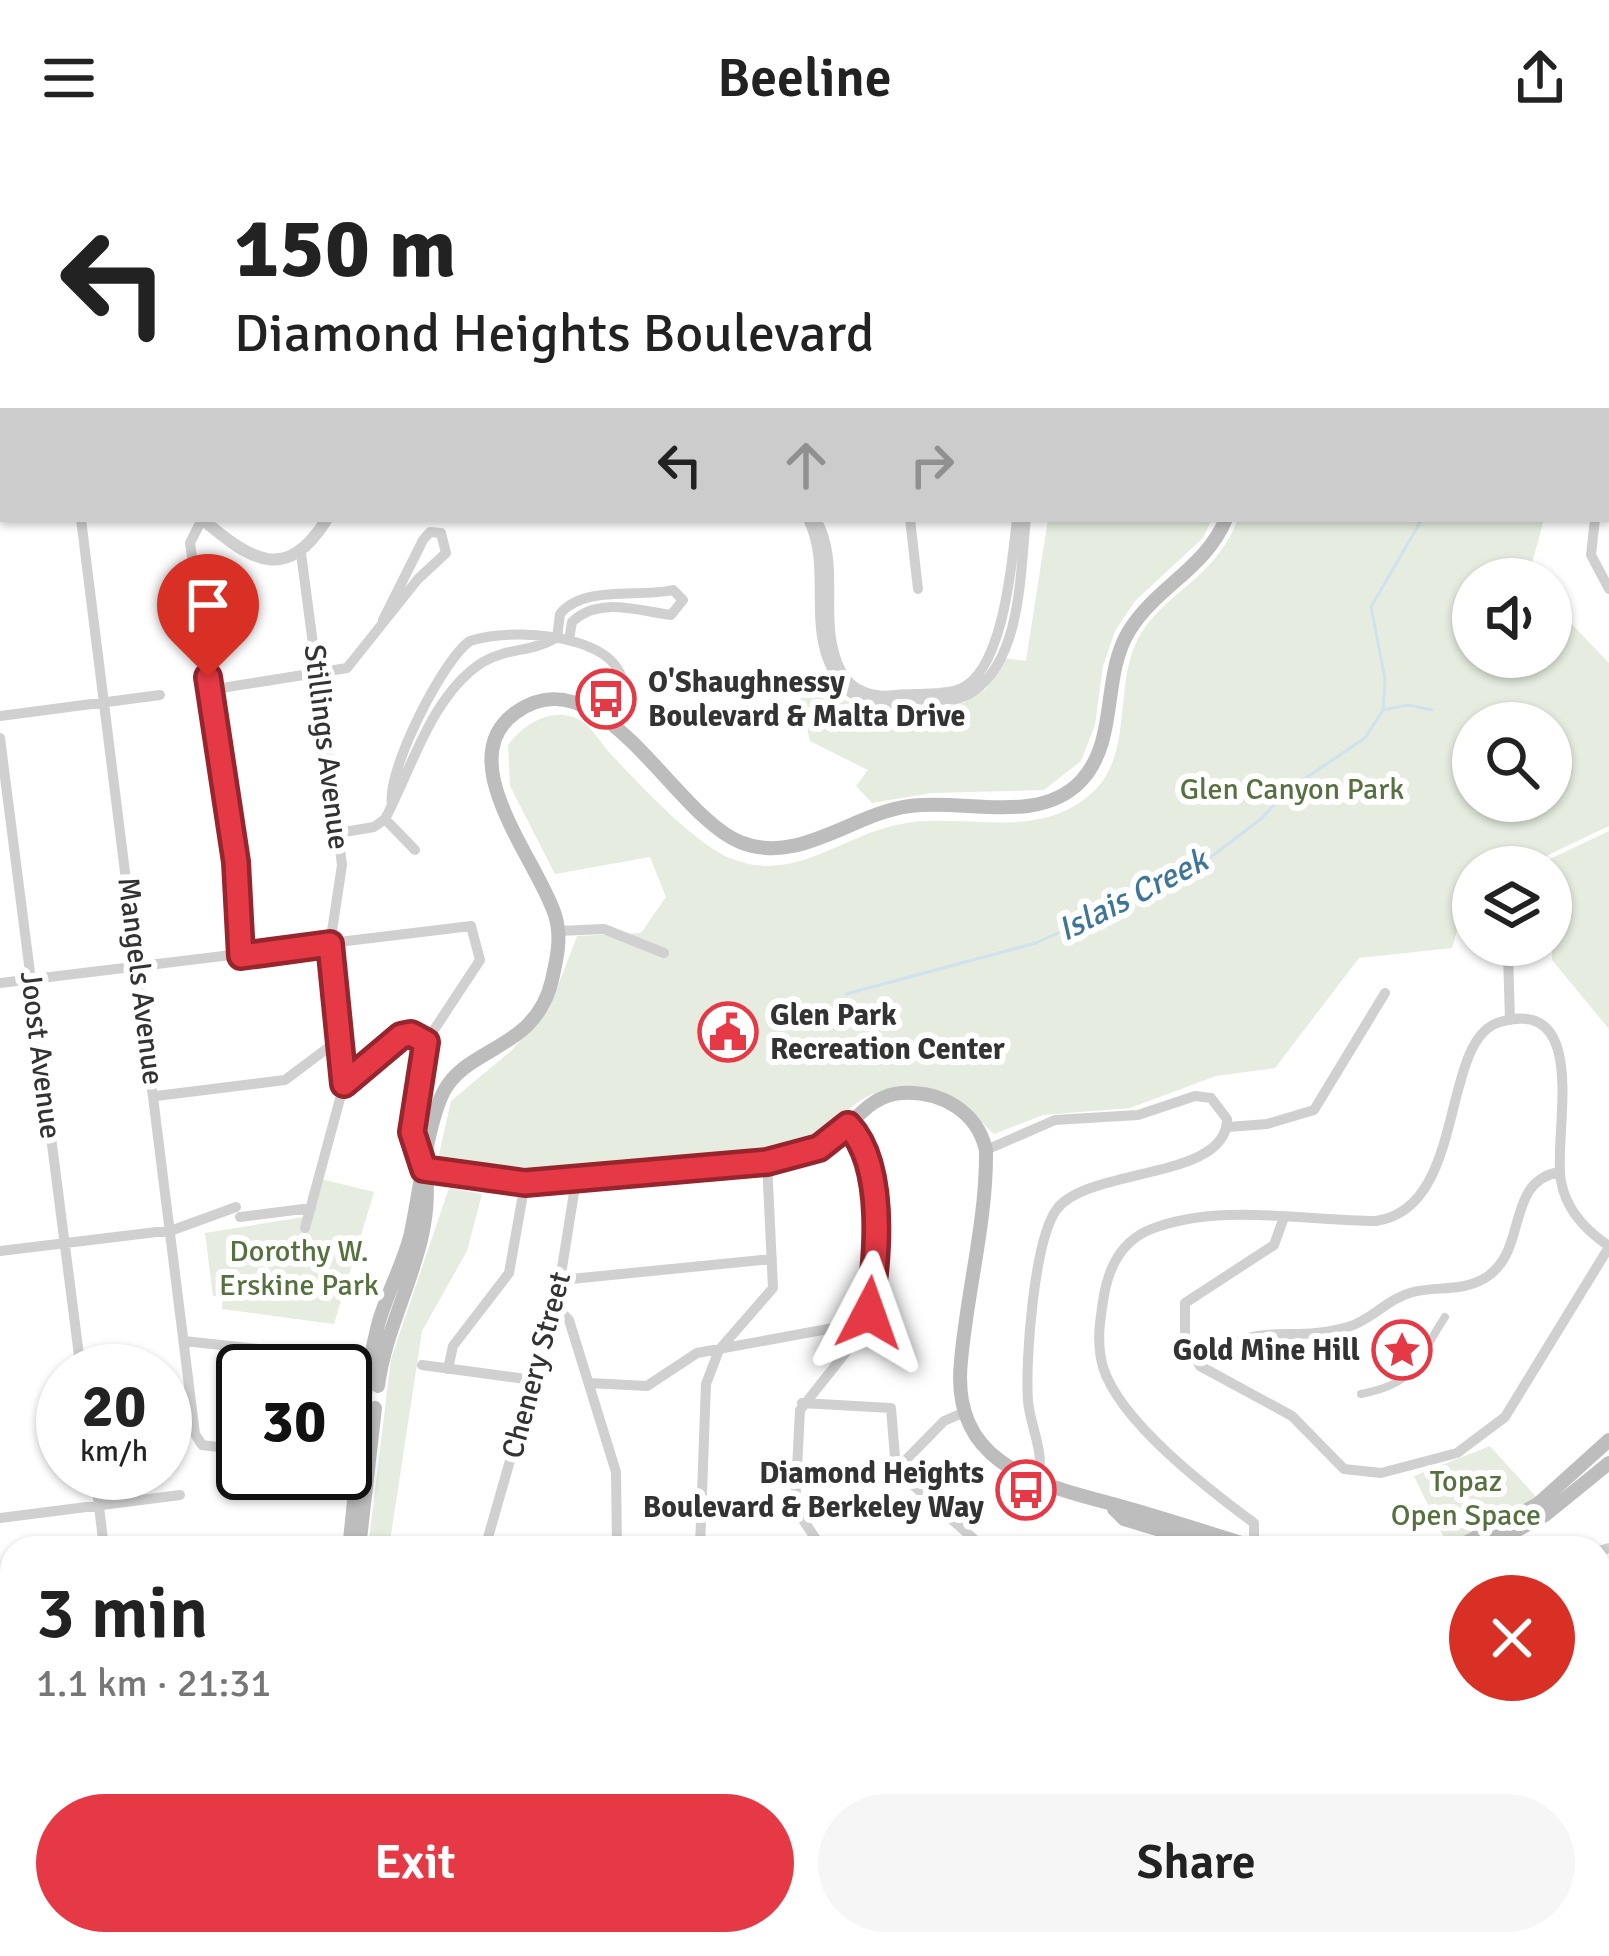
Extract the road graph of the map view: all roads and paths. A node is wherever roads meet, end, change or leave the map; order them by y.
1 (81, 522) edge
2 (200, 522) edge
3 (206, 522) edge
4 (325, 522) edge
5 (813, 522) edge
6 (910, 522) edge
7 (1017, 522) edge
8 (1026, 522) edge
9 (1224, 522) edge
10 (1595, 522) edge
11 (302, 553) junction
12 (918, 589) dead end
13 (1609, 590) edge
14 (383, 620) junction
15 (563, 639) junction
16 (317, 676) junction
17 (209, 690) junction
18 (855, 692) junction
19 (160, 695) dead end
20 (105, 703) junction
21 (0, 716) edge
22 (611, 723) junction
23 (0, 738) edge
24 (392, 804) junction
25 (385, 819) junction
26 (338, 833) junction
27 (415, 850) dead end
28 (559, 931) junction
29 (330, 944) junction
30 (664, 953) dead end
31 (241, 956) junction
32 (1508, 966) edge
33 (139, 967) junction
34 (31, 979) junction
35 (0, 983) edge
36 (1384, 993) dead end
37 (1510, 1020) junction
38 (341, 1037) junction
39 (426, 1042) junction
40 (344, 1084) junction
41 (156, 1096) junction
42 (848, 1125) junction
43 (1228, 1127) junction
44 (986, 1150) junction
45 (767, 1162) junction
46 (426, 1171) junction
47 (1559, 1172) junction
48 (442, 1175) junction
49 (576, 1180) junction
50 (525, 1183) junction
51 (310, 1208) junction
52 (1283, 1220) junction
53 (305, 1228) dead end
54 (173, 1230) junction
55 (65, 1244) junction
56 (1609, 1247) edge
57 (420, 1248) junction
58 (0, 1252) edge
59 (772, 1259) junction
60 (561, 1280) junction
61 (554, 1306) junction
62 (1445, 1317) dead end
63 (866, 1322) junction
64 (184, 1341) junction
65 (78, 1344) edge
66 (216, 1344) edge
67 (719, 1350) junction
68 (372, 1357) edge
69 (422, 1365) dead end
70 (1200, 1366) junction
71 (448, 1369) junction
72 (533, 1380) junction
73 (589, 1383) junction
74 (1361, 1394) dead end
75 (802, 1403) junction
76 (964, 1412) junction
77 (1609, 1439) edge
78 (216, 1445) edge
79 (1609, 1463) edge
80 (896, 1470) junction
81 (1037, 1482) junction
82 (98, 1500) edge
83 (143, 1500) edge
84 (355, 1500) edge
85 (99, 1506) junction
86 (1114, 1509) junction
87 (0, 1518) edge
88 (103, 1536) edge
89 (350, 1536) edge
90 (360, 1536) edge
91 (488, 1536) edge
92 (617, 1536) edge
93 (700, 1536) edge
94 (814, 1536) edge
95 (970, 1536) edge
96 (1180, 1536) edge
97 (1217, 1536) edge
98 (1255, 1536) edge
99 (1478, 1536) edge
100 (1506, 1536) edge

1 - 20 street, Mangels Avenue
2 - 17 street
3 - 11 street
4 - 11 street
5 - 18 street
6 - 12 street
7 - 18 street
8 - 18 street
9 - 22 main road
10 - 13 street
11 - 16 street, Stillings Avenue
14 - 14 street
14 - 16 street
15 - 15 street
15 - 22 street
15 - 24 street
15 - 24 street
16 - 17 street
16 - 26 street, Stillings Avenue
17 - 31 street
19 - 20 street
20 - 21 street
20 - 33 street, Mangels Avenue
22 - 28 main road
23 - 34 street, Joost Avenue
24 - 25 street
25 - 26 street
25 - 27 street
26 - 29 street, Stillings Avenue
28 - 30 street
28 - 46 main road
29 - 31 street
29 - 38 street, Stillings Avenue
29 - 39 street
31 - 33 street
32 - 37 street
33 - 34 street
33 - 41 street, Mangels Avenue
34 - 35 street
34 - 55 street, Joost Avenue
36 - 43 street
37 - 47 street
37 - 52 street
38 - 40 street, Stillings Avenue
38 - 41 street
39 - 40 street
39 - 46 street
40 - 51 street, Stillings Avenue
41 - 54 street, Mangels Avenue
42 - 44 main road
42 - 45 main road
42 - 63 street
43 - 44 street
43 - 81 street
44 - 76 main road
45 - 49 main road
45 - 59 street
46 - 48 main road
46 - 57 main road
46 - 68 main road
47 - 56 street
47 - 70 street
48 - 50 main road
48 - 57 main road
49 - 50 main road
49 - 60 street, Chenery Street
50 - 71 street
51 - 53 street, Stillings Avenue
51 - 54 street
52 - 70 street
52 - 98 street
54 - 55 street
54 - 64 street, Mangels Avenue
55 - 58 street
55 - 65 street, Joost Avenue
56 - 70 street
57 - 90 main road
59 - 60 street
59 - 67 street
60 - 61 street, Chenery Street
61 - 72 street, Chenery Street
61 - 73 street
62 - 74 street
63 - 67 street
63 - 75 street
64 - 66 street
64 - 78 street, Mangels Avenue
67 - 73 street
67 - 93 street
69 - 71 street
71 - 72 street
72 - 91 street, Chenery Street
73 - 92 street
75 - 80 street
75 - 94 street
76 - 80 street
76 - 81 main road
77 - 99 main road
79 - 100 main road
80 - 95 street
81 - 86 main road
82 - 85 street
83 - 85 street
84 - 89 main road
85 - 87 street
85 - 88 street
86 - 96 main road
86 - 97 main road

